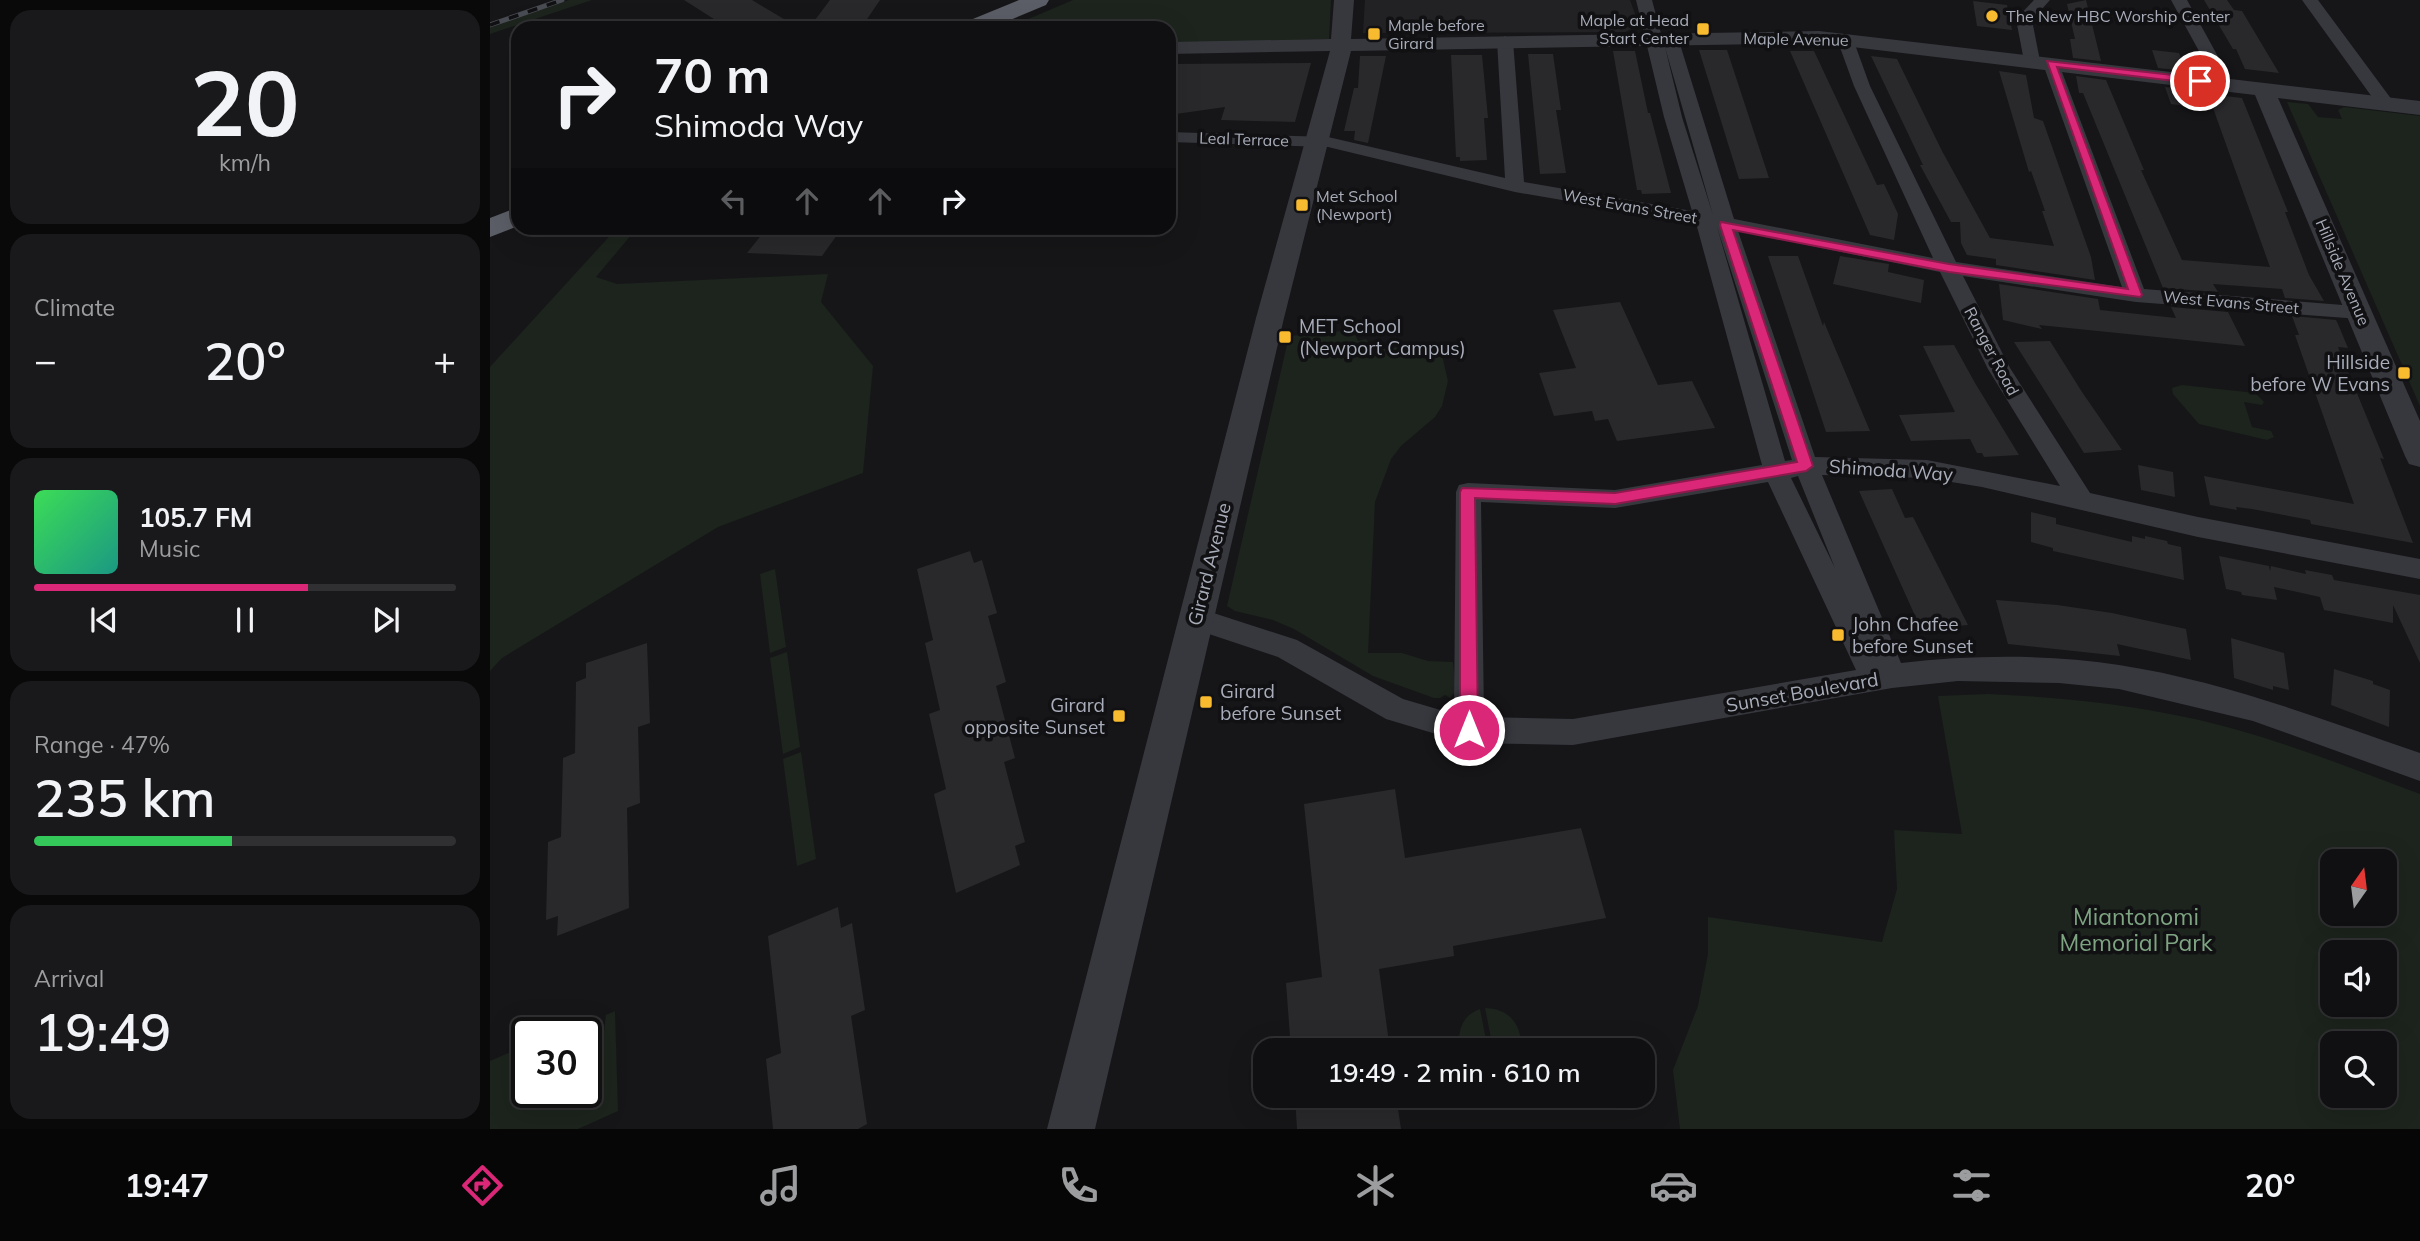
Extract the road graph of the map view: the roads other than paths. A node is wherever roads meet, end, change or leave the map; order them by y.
1 (1038, 0) edge
2 (1344, 0) edge
3 (1644, 0) edge
4 (1660, 0) edge
5 (2042, 0) edge
6 (2179, 0) edge
7 (2310, 0) edge
8 (988, 21) edge
9 (1662, 39) junction
10 (1845, 39) junction
11 (1505, 41) junction
12 (1342, 45) junction
13 (1176, 48) edge
14 (2041, 62) junction
15 (2225, 84) junction
16 (2263, 89) junction
17 (2386, 104) junction
18 (2420, 108) edge
19 (1176, 137) edge
20 (1319, 142) junction
21 (1514, 186) junction
22 (511, 219) edge
23 (1715, 222) junction
24 (490, 228) edge
25 (1949, 268) junction
26 (2136, 295) junction
27 (2360, 312) junction
28 (2420, 456) edge
29 (1806, 466) junction
30 (1776, 472) junction
31 (2083, 502) junction
32 (2420, 569) edge
33 (1195, 618) junction
34 (1883, 678) junction
35 (1469, 730) junction
36 (2420, 767) edge
37 (1071, 1129) edge

1 - 8 highway
2 - 12 street, Girard Avenue
3 - 9 street
4 - 9 street
5 - 14 street
6 - 15 street
7 - 17 street
9 - 10 street, Maple Avenue
9 - 11 street, Maple Avenue
9 - 23 street
10 - 14 street, Maple Avenue
10 - 25 street, Ranger Road
11 - 12 street, Maple Avenue
11 - 21 street
12 - 13 street, Maple Avenue
12 - 20 street, Girard Avenue
14 - 15 street, Maple Avenue
14 - 26 street
15 - 16 street, Maple Avenue
16 - 17 street, Maple Avenue
16 - 27 street, Hillside Avenue
17 - 18 street, Maple Avenue
19 - 20 street, Leal Terrace
20 - 21 street, West Evans Street
20 - 33 street, Girard Avenue
21 - 23 street, West Evans Street
22 - 24 highway
23 - 25 street, West Evans Street
23 - 29 street
23 - 30 street
25 - 26 street, West Evans Street
25 - 31 street, Ranger Road
26 - 27 street, West Evans Street
27 - 28 street, Hillside Avenue
29 - 30 street, Shimoda Way
29 - 31 street, Shimoda Way
29 - 34 street
30 - 34 street
30 - 35 street, Shimoda Way
31 - 32 street, Shimoda Way
33 - 35 street, Sunset Boulevard
33 - 37 street, Girard Avenue
34 - 35 street, Sunset Boulevard
34 - 36 street, Sunset Boulevard

